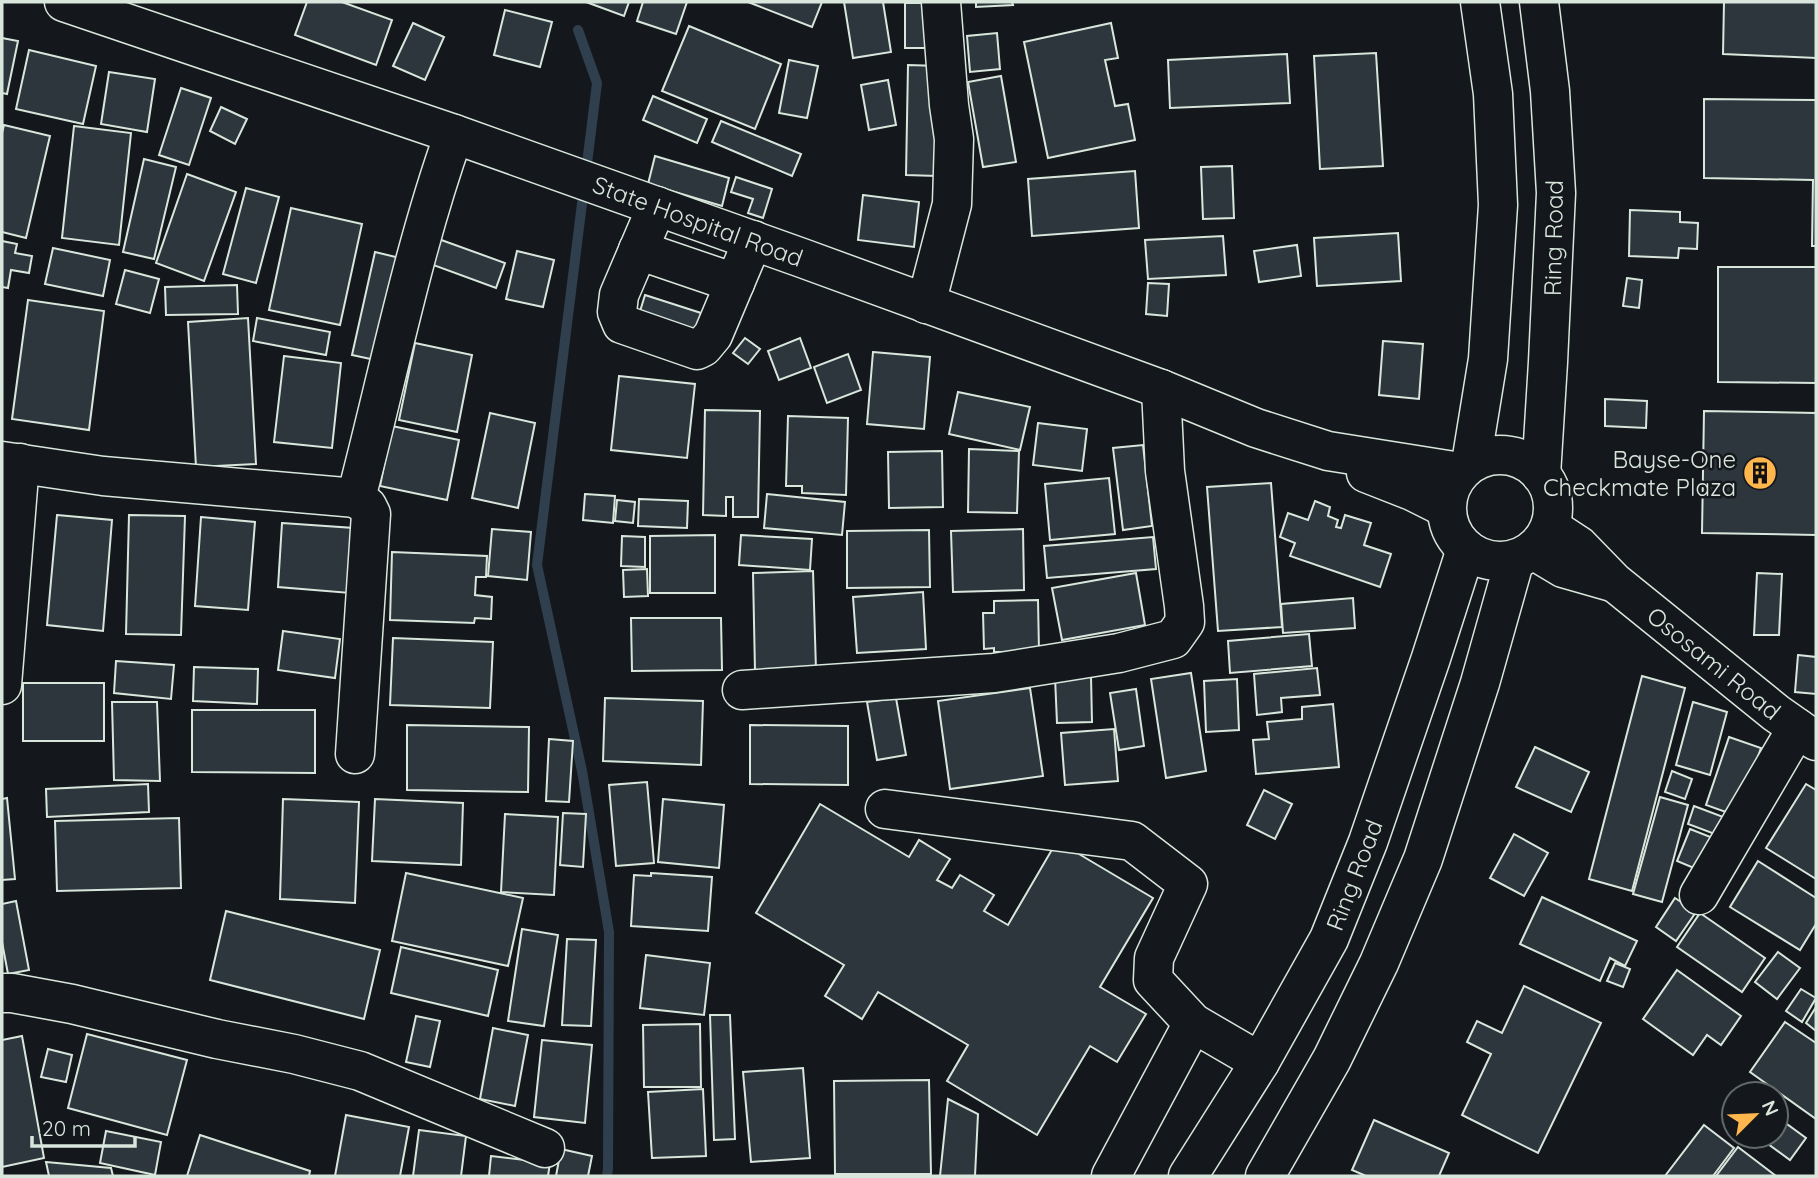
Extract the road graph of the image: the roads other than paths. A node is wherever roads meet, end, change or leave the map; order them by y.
1 (64, 2) edge
2 (941, 2) edge
3 (1480, 2) edge
4 (1538, 2) edge
5 (454, 134) junction
6 (657, 206) junction
7 (753, 240) junction
8 (638, 250) junction
9 (735, 283) junction
10 (926, 304) junction
11 (1161, 388) junction
12 (1328, 451) junction
13 (11, 462) edge
14 (1466, 467) junction
15 (1541, 475) junction
16 (356, 498) junction
17 (1446, 508) junction
18 (1532, 545) junction
19 (1466, 549) junction
20 (2, 685) edge
21 (743, 690) dead end
22 (1807, 734) edge
23 (355, 754) dead end
24 (885, 809) dead end
25 (1699, 895) dead end
26 (2, 993) edge
27 (1193, 1023) junction
28 (1261, 1062) junction
29 (545, 1148) dead end
30 (1111, 1176) edge
31 (1188, 1176) edge
32 (1265, 1176) edge

1 - 5 street, State Hospital Road
2 - 10 street
3 - 14 street
4 - 15 street, Ring Road
5 - 6 street, State Hospital Road
5 - 16 street
6 - 7 street, State Hospital Road
6 - 8 street
7 - 9 street
7 - 10 street, State Hospital Road
8 - 9 street
8 - 9 street
10 - 11 street, State Hospital Road
11 - 12 street, State Hospital Road
11 - 21 street
12 - 14 street
12 - 17 street
13 - 16 street
13 - 20 street
14 - 15 street
14 - 17 street
15 - 18 street
16 - 23 street
17 - 19 street
18 - 19 street
18 - 22 street, Ososami Road
18 - 32 street
19 - 28 street, Ring Road
22 - 25 street
24 - 27 street
26 - 29 street
27 - 28 street
27 - 30 street
28 - 31 street, Ring Road

